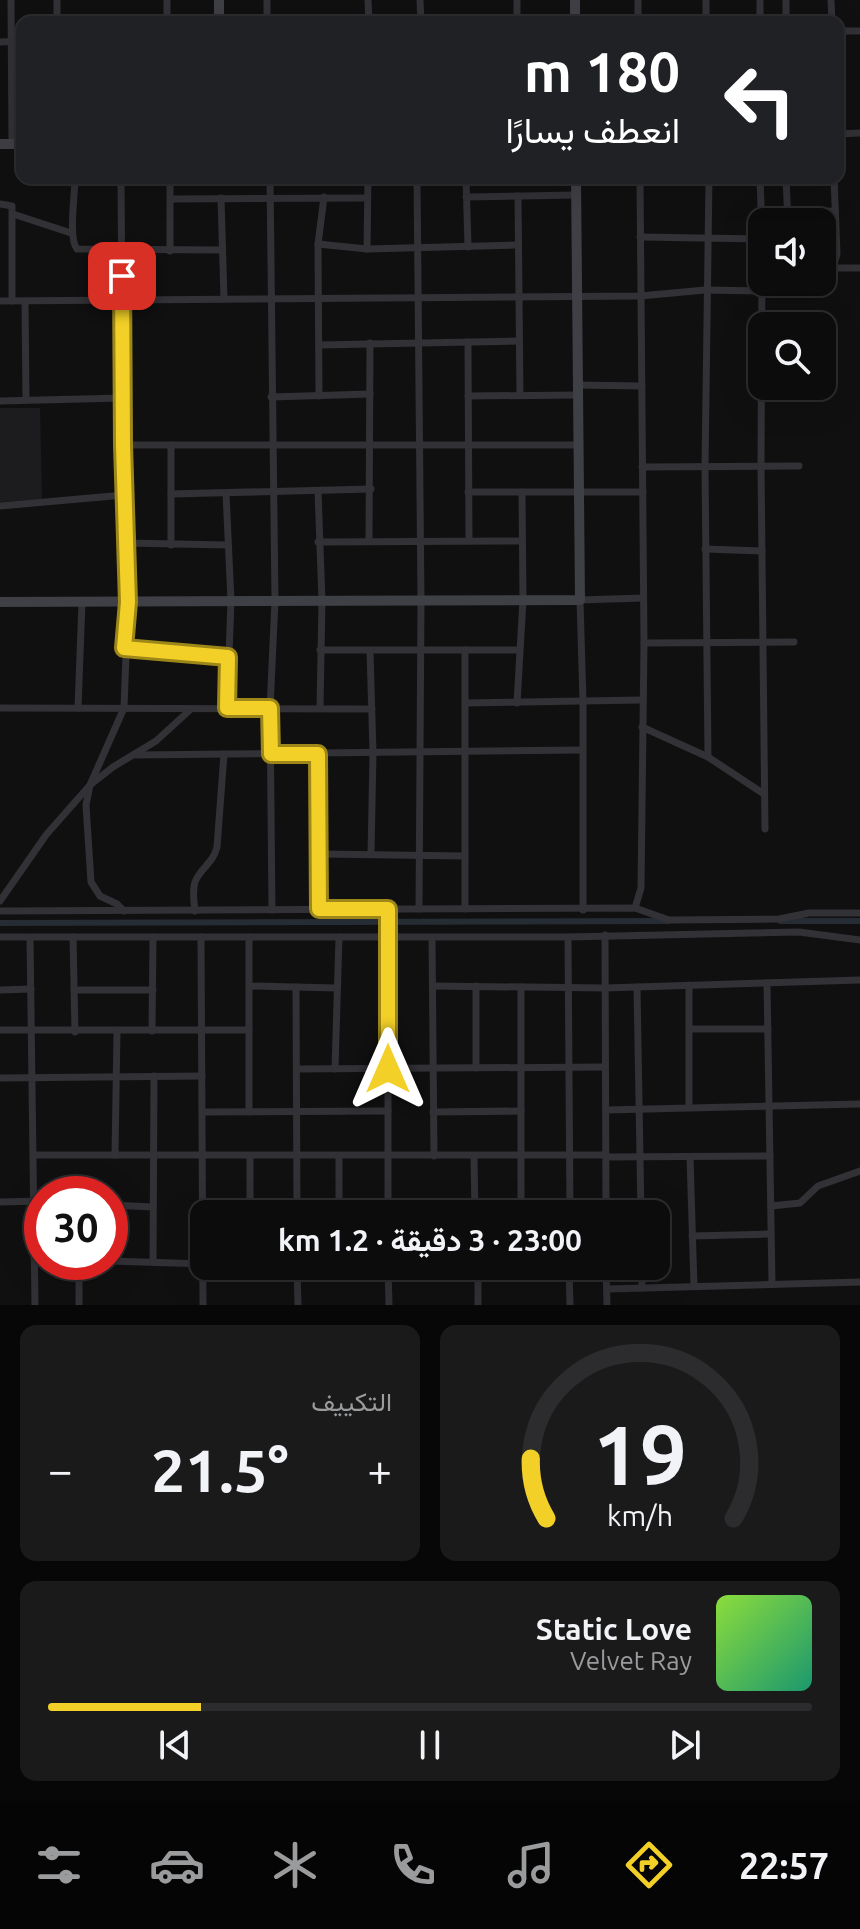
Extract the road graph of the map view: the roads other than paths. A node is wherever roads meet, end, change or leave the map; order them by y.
1 (11, 0) edge
2 (0, 42) edge
3 (11, 42) junction
4 (16, 42) edge
5 (11, 144) edge
6 (75, 184) edge
7 (121, 184) edge
8 (170, 184) edge
9 (270, 184) edge
10 (368, 184) edge
11 (417, 184) edge
12 (466, 184) edge
13 (576, 184) edge
14 (640, 184) edge
15 (709, 184) edge
16 (760, 184) edge
17 (786, 184) edge
18 (834, 184) edge
19 (576, 195) junction
20 (518, 196) junction
21 (271, 197) junction
22 (324, 197) junction
23 (466, 197) junction
24 (221, 198) junction
25 (367, 198) junction
26 (171, 199) junction
27 (0, 204) edge
28 (761, 208) edge
29 (788, 208) edge
30 (835, 208) edge
31 (13, 214) junction
32 (836, 232) edge
33 (71, 233) junction
34 (640, 237) junction
35 (748, 237) edge
36 (708, 239) junction
37 (318, 244) junction
38 (517, 245) junction
39 (418, 247) junction
40 (468, 247) junction
41 (367, 249) junction
42 (221, 250) junction
43 (121, 251) junction
44 (170, 251) junction
45 (836, 257) edge
46 (836, 267) edge
47 (860, 268) edge
48 (705, 290) junction
49 (748, 291) edge
50 (640, 296) junction
51 (762, 296) edge
52 (521, 297) junction
53 (576, 297) junction
54 (419, 298) junction
55 (224, 299) junction
56 (272, 299) junction
57 (318, 299) junction
58 (123, 300) junction
59 (0, 301) edge
60 (12, 301) junction
61 (25, 301) junction
62 (519, 341) junction
63 (468, 342) junction
64 (370, 343) junction
65 (417, 344) junction
66 (319, 345) junction
67 (642, 386) junction
68 (577, 390) junction
69 (370, 394) junction
70 (520, 395) junction
71 (319, 396) junction
72 (468, 396) junction
73 (271, 397) junction
74 (123, 398) junction
75 (26, 400) junction
76 (0, 401) edge
77 (271, 443) junction
78 (123, 445) junction
79 (171, 445) junction
80 (371, 445) junction
81 (417, 445) junction
82 (468, 445) junction
83 (577, 445) junction
84 (761, 466) junction
85 (799, 466) dead end
86 (642, 467) junction
87 (705, 467) junction
88 (371, 489) junction
89 (318, 491) junction
90 (271, 492) junction
91 (468, 492) junction
92 (522, 492) junction
93 (643, 492) junction
94 (226, 493) junction
95 (577, 493) junction
96 (171, 494) junction
97 (124, 495) junction
98 (0, 506) edge
99 (369, 541) junction
100 (469, 541) junction
101 (522, 541) junction
102 (318, 542) junction
103 (419, 542) junction
104 (125, 543) junction
105 (171, 545) junction
106 (228, 545) junction
107 (705, 549) junction
108 (762, 551) junction
109 (643, 598) junction
110 (523, 600) junction
111 (580, 600) junction
112 (231, 601) junction
113 (275, 601) junction
114 (322, 601) junction
115 (421, 601) junction
116 (0, 602) edge
117 (82, 602) junction
118 (128, 602) junction
119 (763, 642) junction
120 (794, 642) dead end
121 (644, 643) junction
122 (707, 643) junction
123 (124, 648) junction
124 (320, 650) junction
125 (465, 650) junction
126 (519, 650) junction
127 (370, 651) junction
128 (419, 651) junction
129 (228, 657) junction
130 (642, 700) junction
131 (583, 702) junction
132 (466, 703) junction
133 (517, 703) junction
134 (0, 708) edge
135 (78, 708) junction
136 (124, 708) junction
137 (192, 708) junction
138 (227, 708) junction
139 (270, 708) junction
140 (320, 708) junction
141 (372, 709) junction
142 (642, 727) junction
143 (583, 750) junction
144 (373, 753) junction
145 (466, 753) junction
146 (224, 754) junction
147 (271, 754) junction
148 (318, 754) junction
149 (419, 754) junction
150 (133, 755) junction
151 (708, 757) junction
152 (90, 785) junction
153 (764, 794) junction
154 (765, 829) dead end
155 (319, 854) junction
156 (371, 854) junction
157 (418, 855) junction
158 (465, 856) junction
159 (0, 901) edge
160 (635, 908) junction
161 (319, 909) junction
162 (419, 909) junction
163 (465, 909) junction
164 (272, 910) junction
165 (583, 910) junction
166 (0, 911) edge
167 (124, 911) junction
168 (195, 911) junction
169 (388, 912) junction
170 (860, 913) edge
171 (388, 933) junction
172 (605, 935) junction
173 (0, 937) edge
174 (73, 937) junction
175 (153, 937) junction
176 (201, 937) junction
177 (249, 937) junction
178 (339, 937) junction
179 (432, 937) junction
180 (568, 937) junction
181 (30, 938) junction
182 (860, 940) edge
183 (860, 980) edge
184 (767, 983) junction
185 (689, 985) junction
186 (249, 986) junction
187 (433, 986) junction
188 (476, 986) junction
189 (296, 987) junction
190 (521, 987) junction
191 (637, 987) junction
192 (337, 988) junction
193 (568, 988) junction
194 (605, 988) junction
195 (31, 989) junction
196 (0, 990) edge
197 (74, 990) junction
198 (153, 990) junction
199 (689, 1029) junction
200 (768, 1029) junction
201 (0, 1030) edge
202 (201, 1030) junction
203 (249, 1030) junction
204 (32, 1031) junction
205 (117, 1031) junction
206 (152, 1031) junction
207 (75, 1032) junction
208 (605, 1067) junction
209 (476, 1068) junction
210 (521, 1068) junction
211 (568, 1068) junction
212 (297, 1069) junction
213 (335, 1069) junction
214 (388, 1069) junction
215 (433, 1069) junction
216 (154, 1076) junction
217 (202, 1076) junction
218 (34, 1077) junction
219 (116, 1077) junction
220 (0, 1078) edge
221 (860, 1104) edge
222 (770, 1106) junction
223 (689, 1107) junction
224 (641, 1108) junction
225 (606, 1110) junction
226 (297, 1111) junction
227 (388, 1111) junction
228 (521, 1111) junction
229 (202, 1112) junction
230 (249, 1112) junction
231 (433, 1112) junction
232 (35, 1155) junction
233 (115, 1155) junction
234 (154, 1155) junction
235 (570, 1155) junction
236 (202, 1156) junction
237 (434, 1156) junction
238 (474, 1156) junction
239 (521, 1156) junction
240 (606, 1156) junction
241 (770, 1156) junction
242 (250, 1157) junction
243 (297, 1157) junction
244 (339, 1157) junction
245 (389, 1157) junction
246 (690, 1157) junction
247 (641, 1158) junction
248 (860, 1171) edge
249 (36, 1176) edge
250 (203, 1200) edge
251 (250, 1200) edge
252 (297, 1200) edge
253 (339, 1200) edge
254 (388, 1200) edge
255 (475, 1200) edge
256 (521, 1200) edge
257 (570, 1200) edge
258 (606, 1200) edge
259 (641, 1200) edge
260 (24, 1201) edge
261 (0, 1202) edge
262 (128, 1206) edge
263 (771, 1206) junction
264 (153, 1207) junction
265 (771, 1234) junction
266 (692, 1236) junction
267 (128, 1261) edge
268 (153, 1262) junction
269 (190, 1263) edge
270 (36, 1280) edge
271 (79, 1280) edge
272 (204, 1280) edge
273 (297, 1280) edge
274 (388, 1280) edge
275 (478, 1280) edge
276 (569, 1280) edge
277 (607, 1280) edge
278 (642, 1280) edge
279 (860, 1282) edge
280 (772, 1284) junction
281 (694, 1286) junction
282 (642, 1288) junction
283 (607, 1289) junction
284 (35, 1305) edge
285 (79, 1305) edge
286 (203, 1305) edge
287 (298, 1305) edge
288 (389, 1305) edge
289 (478, 1305) edge
290 (570, 1305) edge
291 (607, 1305) edge

1 - 3 street
2 - 3 street
3 - 4 street
3 - 5 street
6 - 33 street
7 - 43 street
8 - 26 street
9 - 21 street
10 - 25 street
11 - 39 street
12 - 23 street
13 - 19 street
14 - 34 street
15 - 36 street
16 - 28 street
17 - 29 street
18 - 30 street
19 - 20 street
19 - 53 street
20 - 23 street
20 - 38 street
21 - 22 street
21 - 24 street
21 - 56 street
22 - 25 street
22 - 37 street
23 - 40 street
24 - 26 street
24 - 42 street
25 - 41 street
26 - 44 street
27 - 31 street
31 - 33 street
31 - 60 street
32 - 45 street
33 - 43 street
34 - 36 street
34 - 50 street
35 - 36 street
36 - 48 street
37 - 41 street
37 - 57 street
38 - 40 street
38 - 52 street
39 - 40 street
39 - 41 street
39 - 54 street
42 - 44 street
42 - 55 street
43 - 44 street
43 - 58 street
46 - 47 street
48 - 49 street
48 - 50 street
48 - 87 street
50 - 53 street
50 - 67 street
51 - 84 street
52 - 53 street
52 - 54 street
52 - 62 street
53 - 68 street
54 - 57 street
54 - 65 street
55 - 56 street
55 - 58 street
56 - 57 street
56 - 73 street
57 - 66 street
58 - 61 street
58 - 74 street
59 - 60 street
60 - 61 street
61 - 75 street
62 - 63 street
62 - 70 street
63 - 65 street
63 - 72 street
64 - 65 street
64 - 66 street
64 - 69 street
65 - 81 street
66 - 71 street
67 - 68 street
67 - 86 street
68 - 70 street
68 - 83 street
69 - 71 street
69 - 80 street
70 - 72 street
71 - 73 street
72 - 82 street
73 - 77 street
74 - 75 street
74 - 78 street
75 - 76 street
77 - 79 street
77 - 80 street
77 - 90 street
78 - 79 street
78 - 97 street
79 - 96 street
80 - 81 street
80 - 88 street
81 - 82 street
81 - 103 street
82 - 83 street
82 - 91 street
83 - 95 street
84 - 85 street
84 - 87 street
84 - 108 street
86 - 87 street
86 - 93 street
87 - 107 street
88 - 89 street
88 - 99 street
89 - 90 street
89 - 102 street
90 - 94 street
90 - 113 street
91 - 92 street
91 - 100 street
92 - 95 street
92 - 101 street
93 - 95 street
93 - 109 street
94 - 96 street
94 - 106 street
95 - 111 street
96 - 105 street
97 - 98 street
97 - 104 street
99 - 102 street
99 - 103 street
100 - 101 street
100 - 103 street
101 - 110 street
102 - 114 street
103 - 115 street
104 - 105 street
104 - 118 street
105 - 106 street
106 - 112 street
107 - 108 street
107 - 122 street
108 - 119 street
109 - 111 street
109 - 121 street
110 - 111 street
110 - 115 street
110 - 126 street
111 - 131 street
112 - 113 street
112 - 118 street
112 - 129 street
113 - 114 street
113 - 139 street
114 - 115 street
114 - 124 street
115 - 128 street
116 - 117 street
117 - 118 street
117 - 135 street
118 - 123 street
119 - 120 street
119 - 122 street
119 - 153 street
121 - 122 street
121 - 130 street
122 - 151 street
123 - 129 street
123 - 136 street
124 - 127 street
124 - 140 street
125 - 126 street
125 - 128 street
125 - 132 street
126 - 133 street
127 - 128 street
127 - 141 street
128 - 149 street
129 - 138 street
130 - 131 street
130 - 142 street
131 - 133 street
131 - 143 street
132 - 133 street
132 - 145 street
134 - 135 street
135 - 136 street
136 - 137 street
136 - 152 street
137 - 138 street
137 - 150 street
138 - 139 street
139 - 140 street
139 - 147 street
140 - 141 street
141 - 144 street
142 - 151 street
142 - 160 street
143 - 145 street
143 - 165 street
144 - 148 street
144 - 149 street
144 - 156 street
145 - 149 street
145 - 158 street
146 - 147 street
146 - 150 street
146 - 168 street
147 - 148 street
147 - 164 street
148 - 155 street
149 - 157 street
150 - 152 street
151 - 153 street
152 - 159 street
152 - 167 street
153 - 154 street
155 - 156 street
155 - 161 street
156 - 157 street
157 - 158 street
157 - 162 street
158 - 163 street
160 - 165 street
160 - 170 street
161 - 164 street
161 - 169 street
162 - 163 street
162 - 169 street
163 - 165 street
164 - 168 street
166 - 167 street
167 - 168 street
169 - 171 street
171 - 178 street
171 - 179 street
171 - 214 street
172 - 180 street
172 - 182 street
172 - 194 street
173 - 181 street
174 - 175 street
174 - 181 street
174 - 197 street
175 - 176 street
175 - 198 street
176 - 177 street
176 - 202 street
177 - 178 street
177 - 186 street
178 - 192 street
179 - 180 street
179 - 187 street
180 - 193 street
181 - 195 street
183 - 184 street
184 - 185 street
184 - 200 street
185 - 191 street
185 - 199 street
186 - 189 street
186 - 203 street
187 - 188 street
187 - 215 street
188 - 190 street
188 - 209 street
189 - 192 street
189 - 212 street
190 - 193 street
190 - 210 street
191 - 194 street
191 - 224 street
192 - 213 street
193 - 194 street
193 - 211 street
194 - 208 street
195 - 196 street
195 - 204 street
197 - 198 street
197 - 207 street
198 - 206 street
199 - 200 street
199 - 223 street
200 - 222 street
201 - 204 street
202 - 203 street
202 - 206 street
202 - 217 street
203 - 230 street
204 - 207 street
204 - 218 street
205 - 206 street
205 - 207 street
205 - 219 street
208 - 211 street
208 - 225 street
209 - 210 street
209 - 215 street
210 - 211 street
210 - 228 street
211 - 235 street
212 - 213 street
212 - 226 street
213 - 214 street
214 - 215 street
214 - 227 street
215 - 231 street
216 - 217 street
216 - 219 street
216 - 234 street
217 - 229 street
218 - 219 street
218 - 220 street
218 - 232 street
219 - 233 street
221 - 222 street
222 - 223 street
222 - 241 street
223 - 224 street
224 - 225 street
224 - 247 street
225 - 240 street
226 - 227 street
226 - 230 street
226 - 243 street
227 - 245 street
228 - 231 street
228 - 239 street
229 - 230 street
229 - 236 street
231 - 237 street
232 - 233 street
232 - 249 street
233 - 234 street
234 - 236 street
234 - 264 street
235 - 239 street
235 - 240 street
235 - 257 street
236 - 242 street
236 - 250 street
237 - 238 street
237 - 245 street
238 - 239 street
238 - 255 street
239 - 256 street
240 - 247 street
240 - 258 street
241 - 246 street
241 - 263 street
242 - 243 street
242 - 251 street
243 - 244 street
243 - 252 street
244 - 245 street
244 - 253 street
245 - 254 street
246 - 247 street
246 - 266 street
247 - 259 street
248 - 263 street
260 - 261 street
262 - 264 street
263 - 265 street
264 - 268 street
265 - 266 street
265 - 280 street
266 - 281 street
267 - 268 street
268 - 269 street
270 - 284 street
271 - 285 street
272 - 286 street
273 - 287 street
274 - 288 street
275 - 289 street
276 - 290 street
277 - 283 street
278 - 282 street
279 - 280 street
280 - 281 street
281 - 282 street
282 - 283 street
283 - 291 street

